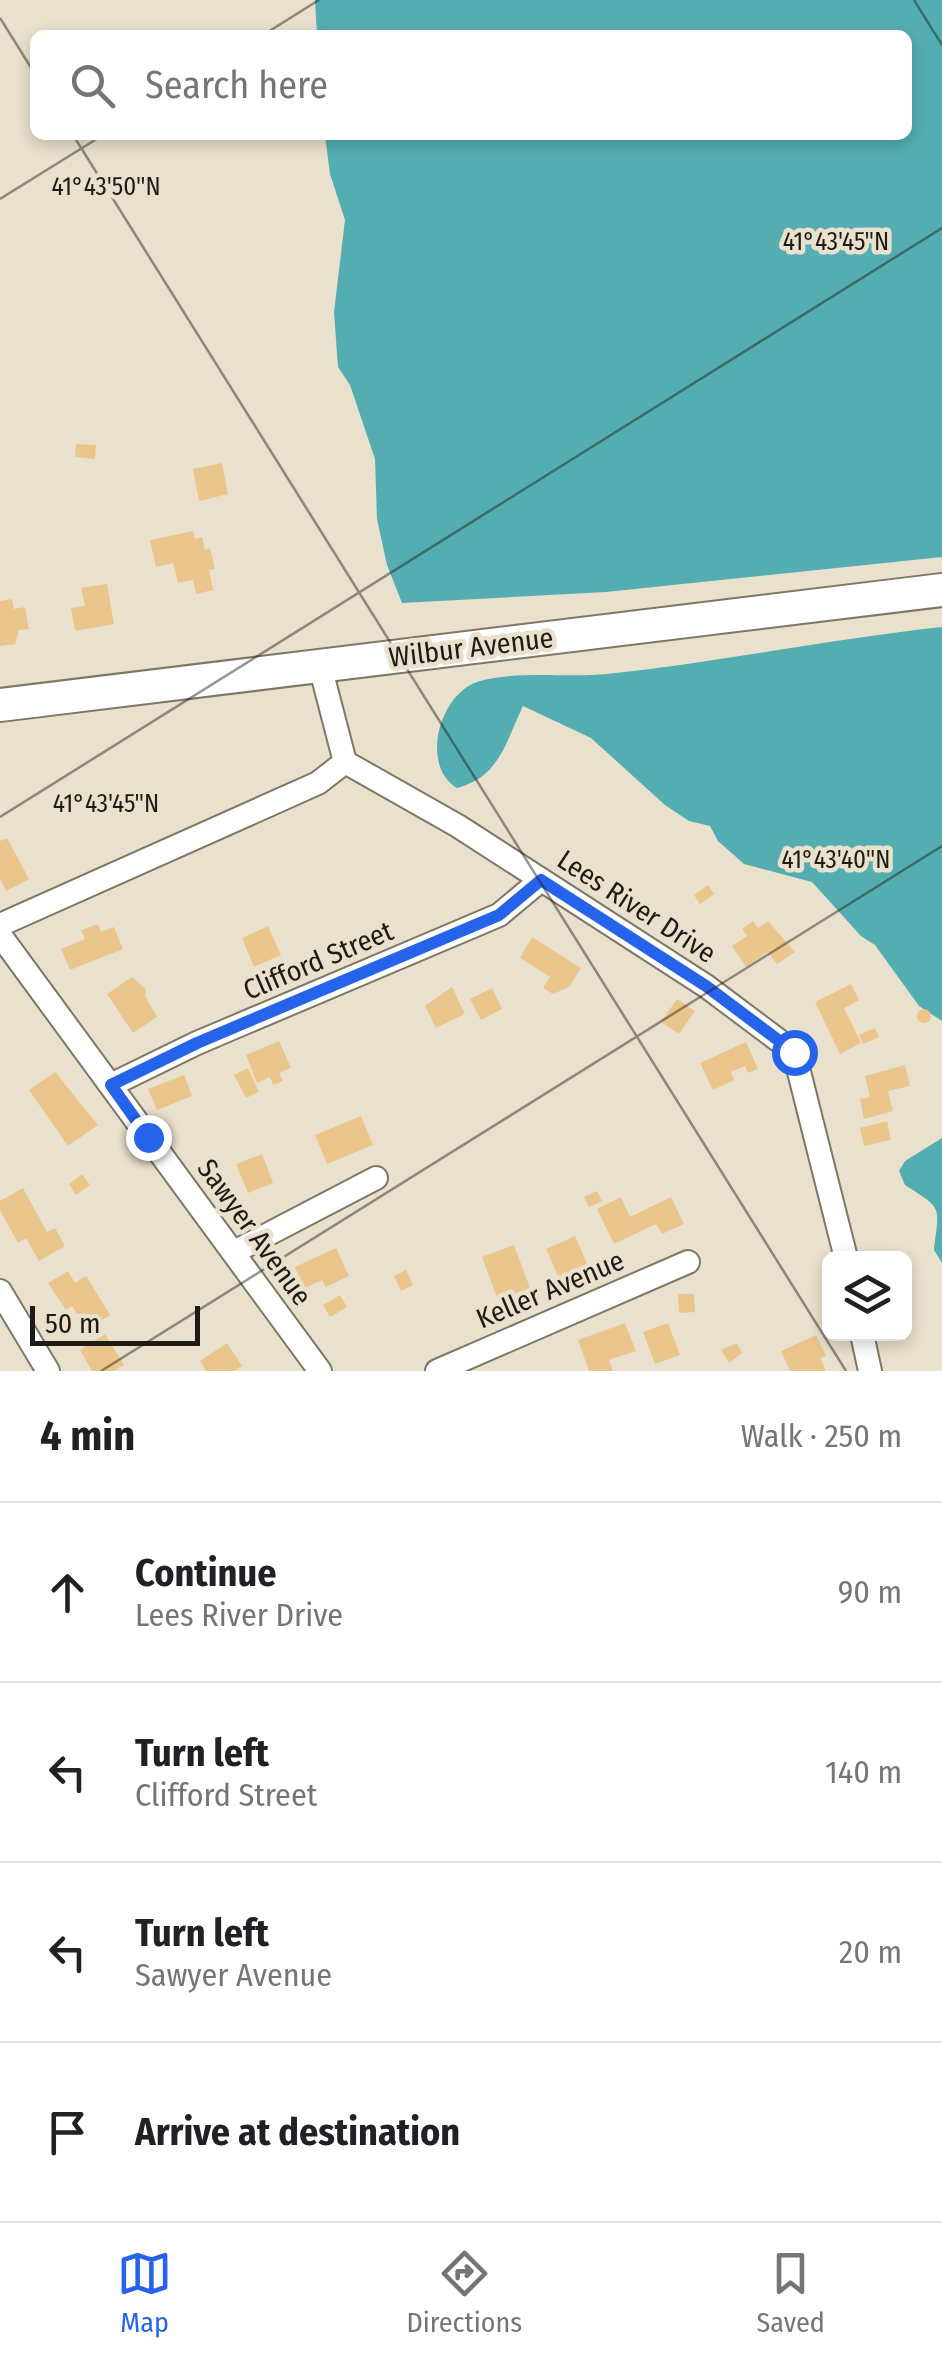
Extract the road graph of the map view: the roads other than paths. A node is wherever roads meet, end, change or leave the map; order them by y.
1 (942, 590) edge
2 (320, 666) junction
3 (0, 705) edge
4 (345, 762) junction
5 (541, 880) junction
6 (0, 925) edge
7 (0, 935) edge
8 (111, 1085) junction
9 (376, 1178) dead end
10 (844, 1251) edge
11 (234, 1252) junction
12 (688, 1262) dead end
13 (0, 1291) edge
14 (864, 1341) edge
15 (41, 1369) edge
16 (320, 1371) edge
17 (436, 1371) edge
18 (870, 1371) edge

1 - 2 main road, Wilbur Avenue
2 - 3 main road, Wilbur Avenue
2 - 4 street
4 - 5 street, Lees River Drive
4 - 6 street
5 - 8 street, Clifford Street
5 - 10 street, Lees River Drive
7 - 8 street, Sawyer Avenue
8 - 11 street, Sawyer Avenue
9 - 11 street
11 - 16 street, Sawyer Avenue
12 - 17 street, Keller Avenue
13 - 15 street
14 - 18 street

